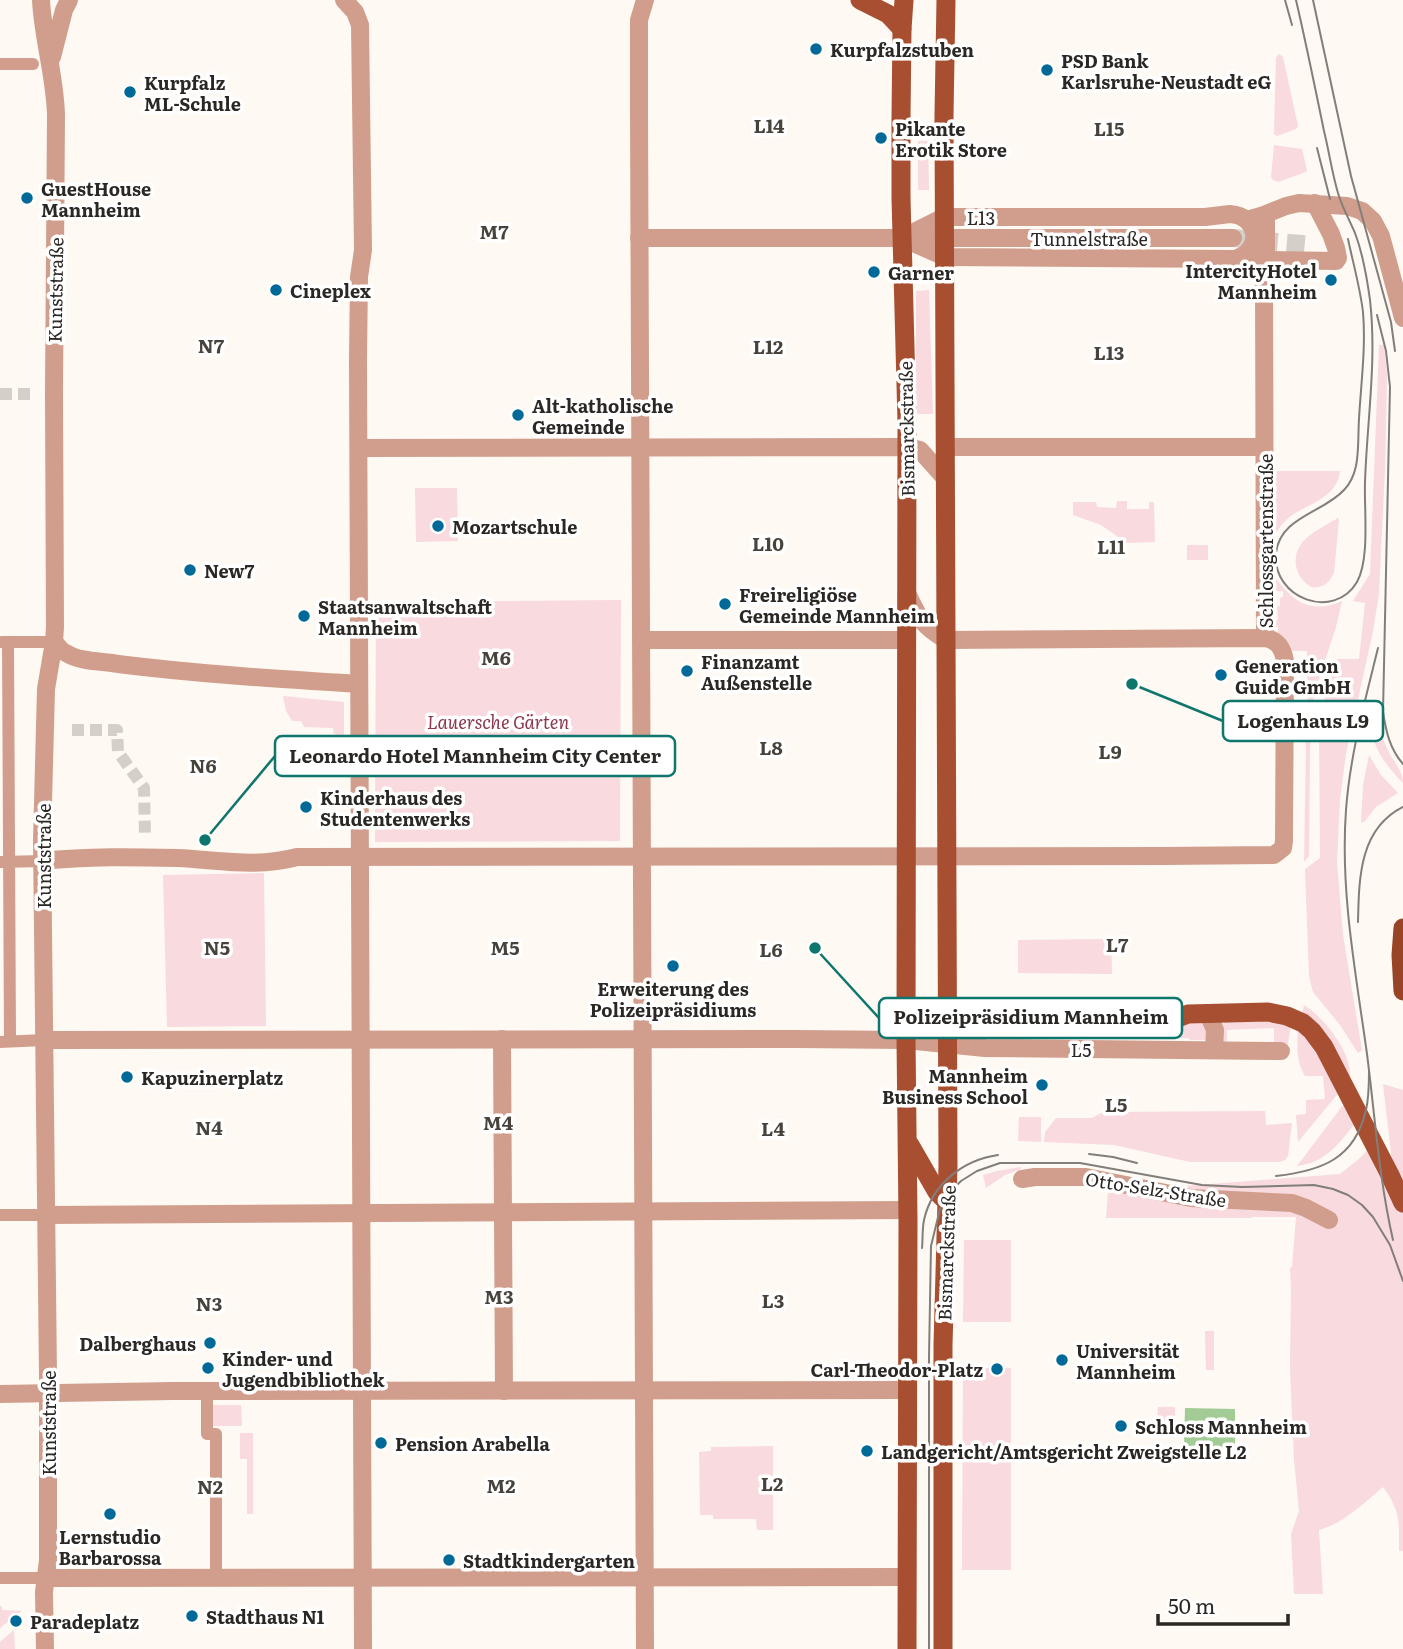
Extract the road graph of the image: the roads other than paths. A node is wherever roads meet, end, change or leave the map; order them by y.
1 (41, 0) edge
2 (69, 0) edge
3 (344, 0) edge
4 (645, 0) edge
5 (860, 0) edge
6 (904, 0) edge
7 (946, 0) edge
8 (902, 29) junction
9 (0, 64) edge
10 (42, 64) junction
11 (1315, 203) junction
12 (1265, 215) junction
13 (944, 217) junction
14 (1247, 219) junction
15 (639, 238) junction
16 (902, 238) junction
17 (1233, 238) tunnel mouth
18 (944, 247) junction
19 (1258, 259) junction
20 (1403, 318) edge
21 (907, 447) junction
22 (945, 447) junction
23 (1264, 447) junction
24 (359, 448) junction
25 (640, 448) junction
26 (946, 478) junction
27 (906, 593) junction
28 (1261, 638) junction
29 (641, 640) junction
30 (907, 640) junction
31 (946, 640) junction
32 (4, 642) edge
33 (54, 642) junction
34 (359, 684) junction
35 (360, 858) junction
36 (642, 858) junction
37 (906, 858) junction
38 (947, 858) junction
39 (43, 861) junction
40 (5, 862) edge
41 (1403, 928) edge
42 (1403, 991) edge
43 (947, 1004) junction
44 (1208, 1013) junction
45 (502, 1039) junction
46 (642, 1039) junction
47 (44, 1040) junction
48 (361, 1040) junction
49 (906, 1040) junction
50 (5, 1042) edge
51 (947, 1044) junction
52 (1214, 1050) junction
53 (1281, 1051) dead end
54 (908, 1140) junction
55 (1022, 1179) dead end
56 (948, 1203) junction
57 (1403, 1203) edge
58 (908, 1210) junction
59 (503, 1212) junction
60 (643, 1212) junction
61 (362, 1213) junction
62 (0, 1215) edge
63 (47, 1215) junction
64 (1329, 1220) dead end
65 (907, 1390) junction
66 (207, 1391) junction
67 (362, 1391) junction
68 (504, 1391) junction
69 (644, 1391) junction
70 (48, 1393) junction
71 (0, 1394) edge
72 (907, 1577) junction
73 (0, 1578) edge
74 (46, 1578) junction
75 (216, 1578) junction
76 (363, 1578) junction
77 (645, 1578) junction
78 (45, 1649) edge
79 (363, 1649) edge
80 (645, 1649) edge
81 (907, 1649) edge
82 (943, 1649) edge

1 - 10 street, Kunststraße
2 - 10 street, Kunststraße
3 - 24 street
4 - 15 street
5 - 8 main road
6 - 8 main road, Bismarckstraße
7 - 13 main road, Bismarckstraße
8 - 16 main road, Bismarckstraße
9 - 10 street
10 - 33 street, Kunststraße
11 - 12 street, L13
11 - 19 street
11 - 20 street, L13
12 - 14 street, L13
12 - 19 street
13 - 14 street, L13
13 - 16 street
13 - 18 main road, Bismarckstraße
14 - 19 street
15 - 16 street
15 - 25 street
16 - 18 street
16 - 21 main road, Bismarckstraße
17 - 18 street, Tunnelstraße
18 - 19 street
18 - 22 main road, Bismarckstraße
19 - 23 street, Schlossgartenstraße
21 - 25 street
21 - 26 street
21 - 27 main road, Bismarckstraße
22 - 23 street
22 - 26 main road, Bismarckstraße
23 - 28 street, Schlossgartenstraße
24 - 25 street
24 - 34 street
25 - 29 street
26 - 31 main road, Bismarckstraße
27 - 30 main road, Bismarckstraße
27 - 31 street
28 - 31 street
28 - 38 street, Schlossgartenstraße
29 - 30 street
29 - 36 street
30 - 37 main road, Bismarckstraße
31 - 38 main road, Bismarckstraße
32 - 33 street
32 - 40 street
33 - 34 street
33 - 39 street, Kunststraße
34 - 35 street
35 - 36 street
35 - 39 street
35 - 48 street
36 - 37 street
36 - 46 street
37 - 38 street
37 - 49 main road, Bismarckstraße
38 - 43 main road, Bismarckstraße
39 - 40 street
39 - 47 street, Kunststraße
40 - 50 street
41 - 42 highway
43 - 44 main road
43 - 51 main road, Bismarckstraße
44 - 52 street
44 - 57 main road
45 - 46 street, L5
45 - 48 street, L5
45 - 59 street
46 - 49 street, L5
46 - 60 street
47 - 48 street, L5
47 - 50 street
47 - 63 street, Kunststraße
48 - 61 street
49 - 51 street, L5
49 - 54 main road, Bismarckstraße
51 - 52 street, L5
51 - 56 main road, Bismarckstraße
52 - 53 street, L5
54 - 56 main road
54 - 58 main road, Bismarckstraße
55 - 64 street, Otto-Selz-Straße
56 - 82 main road, Bismarckstraße
58 - 60 street
58 - 65 main road, Bismarckstraße
59 - 60 street
59 - 61 street
59 - 68 street
60 - 69 street
61 - 63 street
61 - 67 street
62 - 63 street
63 - 70 street, Kunststraße
65 - 69 street
65 - 72 main road, Bismarckstraße
66 - 67 street
66 - 70 street
66 - 75 street
67 - 68 street
67 - 76 street
68 - 69 street
69 - 77 street
70 - 71 street
70 - 74 street, Kunststraße
72 - 77 street
72 - 81 main road, Bismarckstraße
73 - 74 street
74 - 75 street
74 - 78 street, Kunststraße
75 - 76 street
76 - 77 street
76 - 79 street
77 - 80 street

